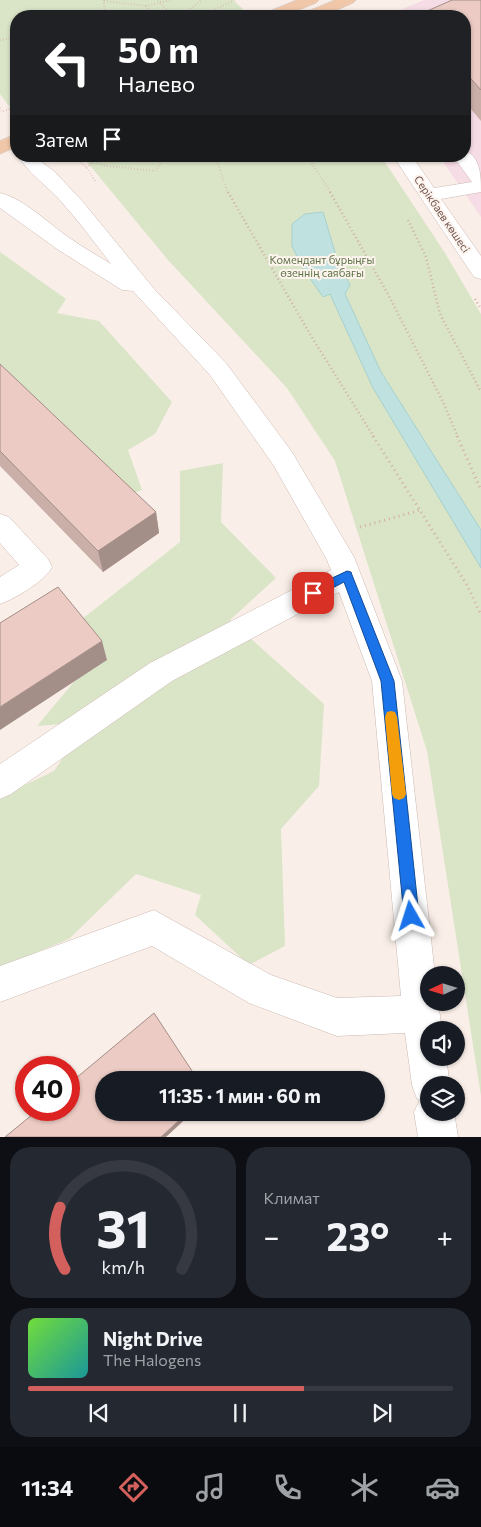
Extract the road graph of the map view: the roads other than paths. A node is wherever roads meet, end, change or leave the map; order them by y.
1 (348, 0) edge
2 (308, 8) edge
3 (5, 120) edge
4 (0, 148) edge
5 (31, 162) edge
6 (406, 162) edge
7 (467, 162) edge
8 (481, 180) edge
9 (481, 186) edge
10 (430, 195) junction
11 (3, 205) edge
12 (481, 272) edge
13 (147, 295) junction
14 (0, 525) edge
15 (347, 575) junction
16 (0, 592) edge
17 (0, 783) edge
18 (0, 984) edge
19 (421, 1014) junction
20 (430, 1076) edge
21 (435, 1121) edge
22 (438, 1137) edge

1 - 2 main road
3 - 4 main road
5 - 13 street
6 - 10 street, Серікбаев көшесі
7 - 8 street
9 - 10 street
10 - 12 street, Серікбаев көшесі
11 - 13 street
13 - 15 street
14 - 16 street
15 - 17 street
15 - 19 street
18 - 19 street
19 - 20 street
21 - 22 street

